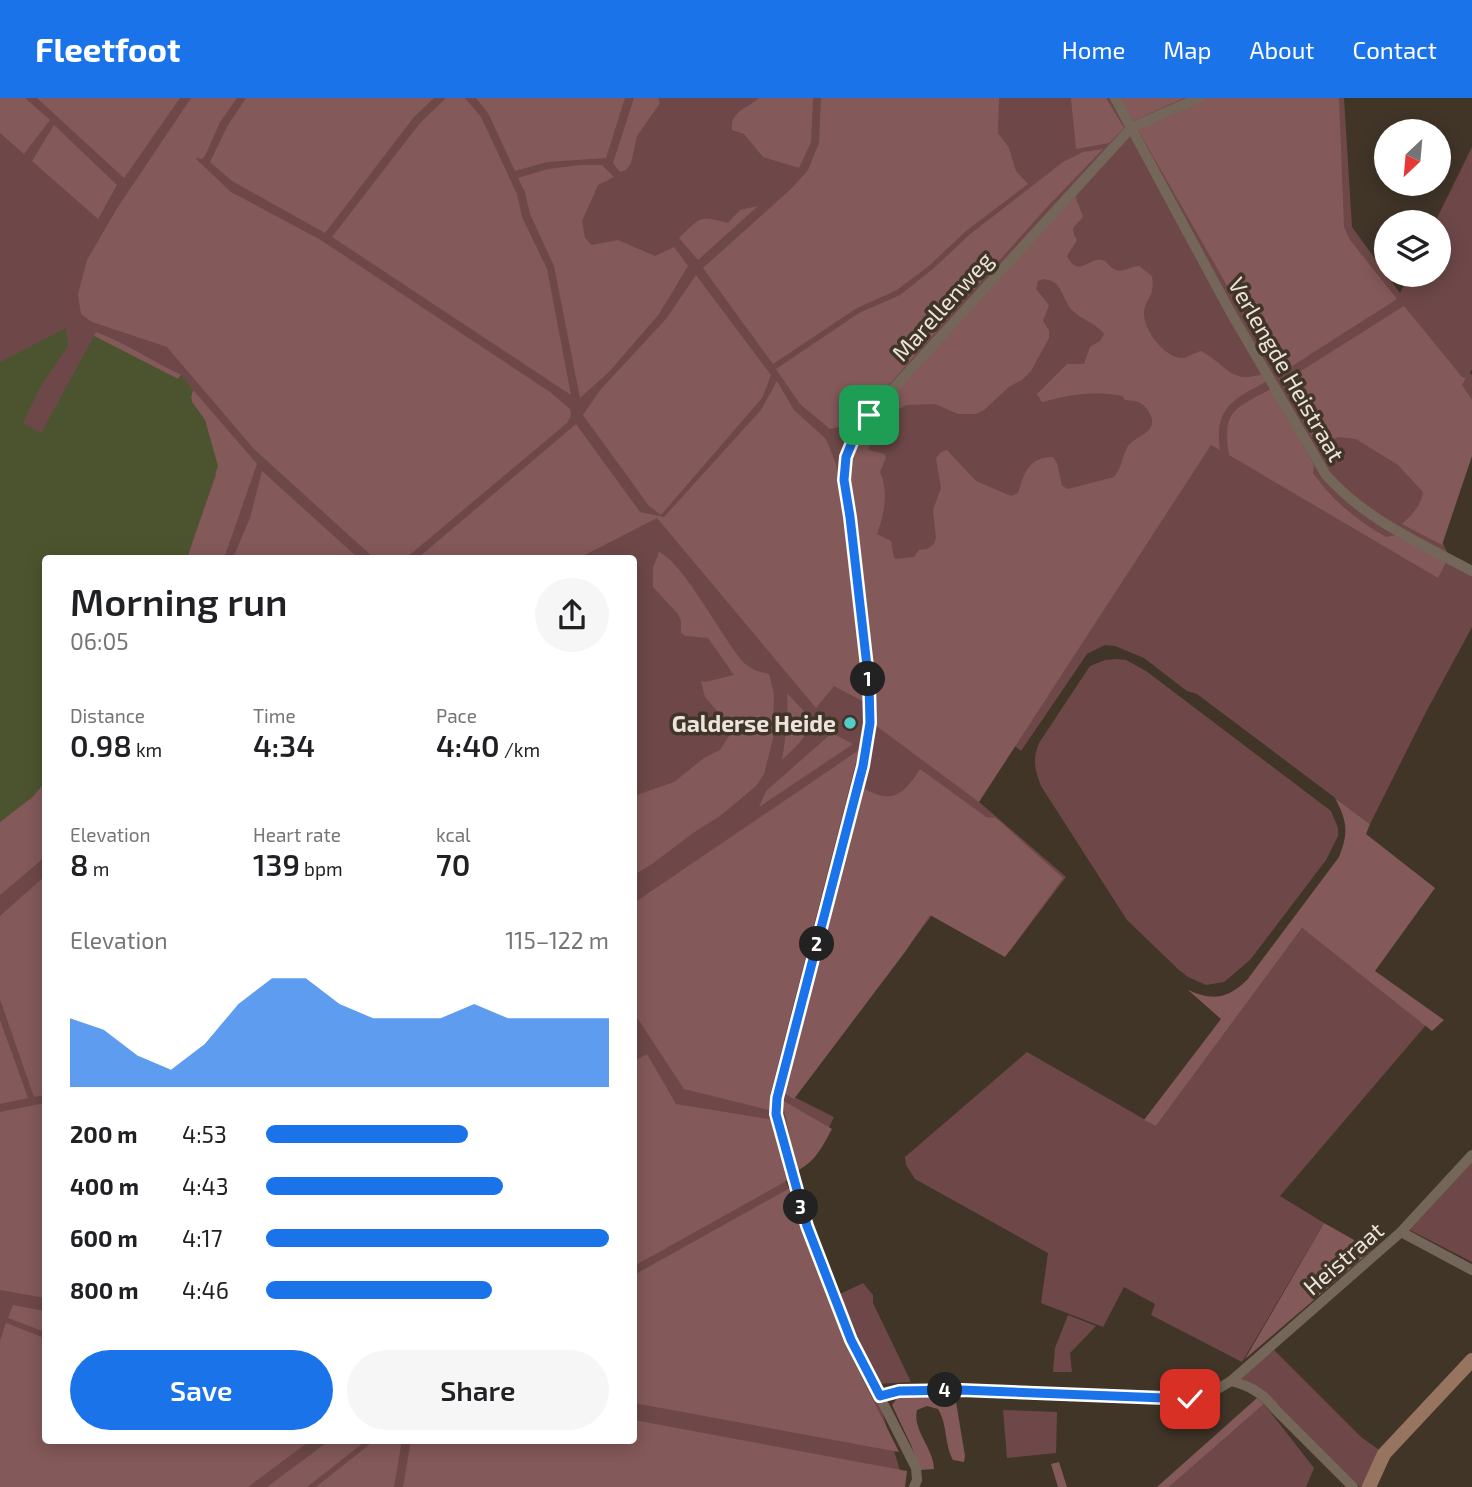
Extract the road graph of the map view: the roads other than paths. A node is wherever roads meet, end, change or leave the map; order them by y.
1 (1115, 98) edge
2 (1199, 98) edge
3 (1132, 127) junction
4 (1472, 571) edge
5 (1472, 1155) edge
6 (1401, 1232) junction
7 (1472, 1270) edge
8 (1472, 1360) edge
9 (1231, 1381) junction
10 (880, 1396) junction
11 (914, 1487) edge
12 (1353, 1487) edge
13 (1369, 1487) edge

1 - 3 street, Verlengde Heistraat
2 - 3 street
3 - 4 street, Verlengde Heistraat
3 - 10 street, Marellenweg
5 - 6 street, Heistraat
6 - 7 street
6 - 9 street, Heistraat
8 - 13 street
9 - 10 street, Heistraat
9 - 12 street
10 - 11 street

